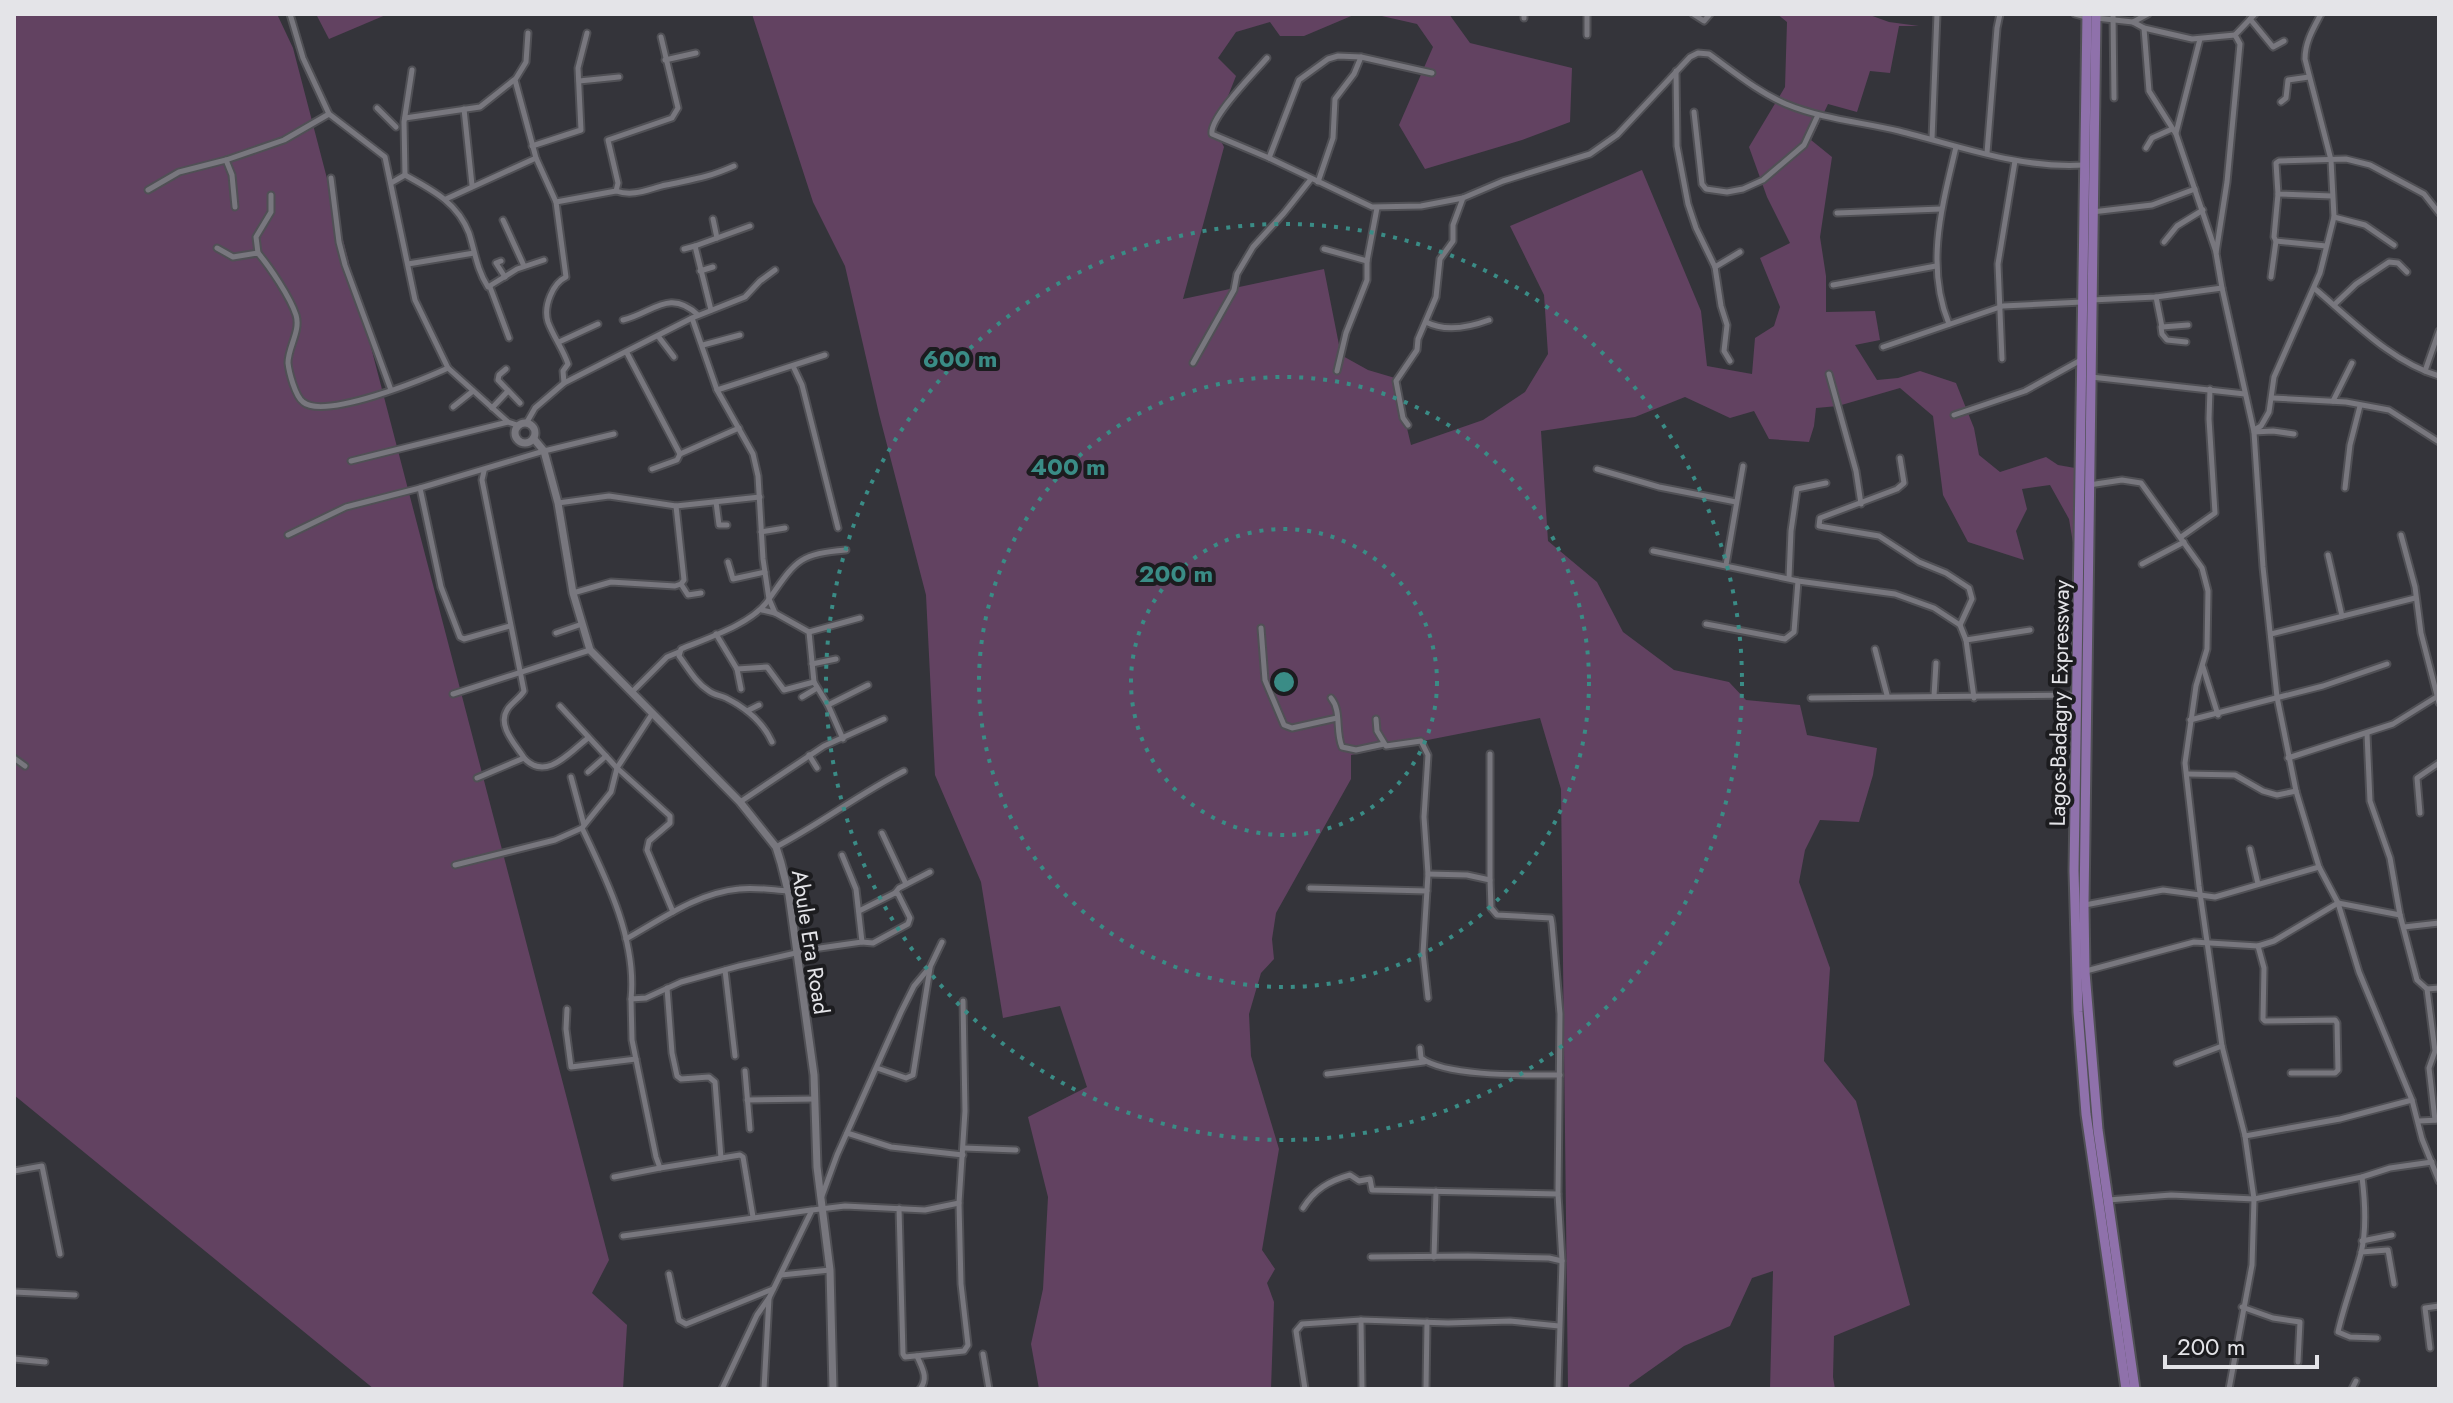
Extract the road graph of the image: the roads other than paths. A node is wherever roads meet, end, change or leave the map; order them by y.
1 (290, 14) edge
2 (1587, 14) edge
3 (1693, 14) edge
4 (1710, 14) edge
5 (1937, 14) edge
6 (2000, 14) edge
7 (2075, 14) edge
8 (2148, 14) edge
9 (2321, 14) edge
10 (2091, 16) edge
11 (2113, 17) edge
12 (2253, 17) edge
13 (2133, 22) junction
14 (2144, 28) junction
15 (528, 33) dead end
16 (587, 33) dead end
17 (1587, 35) dead end
18 (2235, 35) junction
19 (661, 37) dead end
20 (2200, 39) junction
21 (2284, 41) dead end
22 (696, 53) dead end
23 (1361, 57) junction
24 (1267, 58) dead end
25 (665, 60) junction
26 (412, 70) dead end
27 (1676, 70) junction
28 (1432, 73) dead end
29 (619, 77) dead end
30 (2309, 77) junction
31 (515, 80) junction
32 (579, 81) junction
33 (2114, 98) dead end
34 (2281, 102) dead end
35 (377, 108) dead end
36 (464, 109) junction
37 (1694, 112) dead end
38 (329, 114) junction
39 (1818, 115) junction
40 (404, 120) junction
41 (2174, 132) junction
42 (1932, 139) junction
43 (532, 146) junction
44 (1956, 147) junction
45 (2146, 148) dead end
46 (1987, 153) junction
47 (536, 158) junction
48 (1269, 158) junction
49 (226, 160) junction
50 (2331, 160) junction
51 (2015, 161) junction
52 (2085, 165) junction
53 (734, 166) dead end
54 (405, 175) junction
55 (331, 178) dead end
56 (1311, 179) junction
57 (1318, 182) junction
58 (391, 183) junction
59 (472, 185) junction
60 (2195, 189) junction
61 (148, 190) dead end
62 (616, 191) junction
63 (2278, 194) junction
64 (271, 195) dead end
65 (2332, 196) junction
66 (1463, 198) junction
67 (446, 199) junction
68 (556, 202) junction
69 (235, 207) dead end
70 (1377, 208) junction
71 (1941, 209) junction
72 (2203, 210) junction
73 (2092, 212) junction
74 (1837, 213) dead end
75 (2439, 213) edge
76 (2334, 217) junction
77 (713, 219) dead end
78 (503, 220) dead end
79 (750, 226) dead end
80 (717, 238) junction
81 (2276, 241) junction
82 (2164, 242) dead end
83 (2394, 245) dead end
84 (695, 246) junction
85 (2326, 246) junction
86 (217, 248) dead end
87 (684, 249) dead end
88 (1324, 249) dead end
89 (1740, 252) dead end
90 (258, 253) junction
91 (474, 253) junction
92 (2216, 253) junction
93 (544, 260) dead end
94 (501, 261) dead end
95 (1367, 261) junction
96 (407, 264) junction
97 (524, 266) junction
98 (1936, 266) junction
99 (713, 267) dead end
100 (1715, 267) junction
101 (775, 270) dead end
102 (700, 271) junction
103 (2407, 272) dead end
104 (505, 277) junction
105 (2271, 277) dead end
106 (1833, 285) dead end
107 (490, 287) junction
108 (2222, 288) junction
109 (2314, 288) junction
110 (2156, 297) junction
111 (2087, 301) junction
112 (2334, 305) junction
113 (1999, 307) junction
114 (711, 310) junction
115 (696, 316) junction
116 (623, 320) dead end
117 (1489, 320) dead end
118 (1426, 322) junction
119 (598, 324) dead end
120 (1949, 324) junction
121 (2188, 325) dead end
122 (2161, 326) junction
123 (2439, 331) edge
124 (740, 335) dead end
125 (658, 336) junction
126 (509, 338) dead end
127 (559, 342) junction
128 (2186, 342) dead end
129 (703, 345) junction
130 (1883, 347) dead end
131 (627, 353) junction
132 (825, 355) dead end
133 (674, 357) dead end
134 (2002, 359) dead end
135 (2082, 359) junction
136 (1730, 361) dead end
137 (1193, 363) dead end
138 (2352, 363) dead end
139 (793, 366) junction
140 (448, 368) junction
141 (506, 369) dead end
142 (1337, 371) dead end
143 (2425, 371) junction
144 (1829, 374) dead end
145 (2439, 376) edge
146 (2089, 377) junction
147 (564, 383) junction
148 (2210, 389) junction
149 (391, 390) junction
150 (717, 390) junction
151 (473, 391) junction
152 (509, 391) junction
153 (2245, 394) junction
154 (2273, 398) junction
155 (2333, 401) junction
156 (520, 403) dead end
157 (2360, 406) junction
158 (453, 407) dead end
159 (492, 408) junction
160 (1954, 415) dead end
161 (508, 422) junction
162 (527, 422) junction
163 (517, 425) junction
164 (1408, 425) dead end
165 (739, 428) junction
166 (2254, 431) junction
167 (614, 434) dead end
168 (2294, 434) dead end
169 (534, 439) junction
170 (2439, 442) edge
171 (544, 451) junction
172 (680, 454) junction
173 (1900, 458) dead end
174 (351, 461) dead end
175 (1743, 466) dead end
176 (652, 469) dead end
177 (1597, 469) dead end
178 (485, 470) junction
179 (471, 474) junction
180 (482, 480) junction
181 (1826, 483) dead end
182 (2088, 486) junction
183 (420, 488) junction
184 (2345, 488) dead end
185 (760, 497) junction
186 (716, 502) junction
187 (1736, 502) junction
188 (558, 503) junction
189 (1861, 504) junction
190 (676, 506) junction
191 (727, 525) dead end
192 (785, 528) dead end
193 (838, 528) dead end
194 (761, 532) junction
195 (288, 535) dead end
196 (2401, 535) dead end
197 (2182, 540) junction
198 (846, 550) dead end
199 (1653, 551) dead end
200 (2328, 555) dead end
201 (728, 562) dead end
202 (2142, 564) dead end
203 (1726, 565) junction
204 (765, 572) junction
205 (1789, 578) junction
206 (1798, 581) junction
207 (681, 584) junction
208 (573, 593) junction
209 (701, 593) dead end
210 (2415, 598) junction
211 (769, 599) junction
212 (762, 610) junction
213 (775, 613) junction
214 (2342, 616) junction
215 (860, 618) dead end
216 (582, 624) junction
217 (1706, 624) dead end
218 (1960, 625) junction
219 (510, 626) junction
220 (1261, 628) dead end
221 (2030, 630) dead end
222 (809, 632) junction
223 (556, 633) dead end
224 (716, 634) junction
225 (2271, 634) junction
226 (1966, 640) junction
227 (1875, 649) dead end
228 (590, 650) junction
229 (679, 652) junction
230 (836, 659) dead end
231 (1936, 663) dead end
232 (812, 664) junction
233 (2387, 664) dead end
234 (2203, 666) junction
235 (737, 669) junction
236 (520, 672) junction
237 (816, 685) junction
238 (868, 685) dead end
239 (741, 689) dead end
240 (631, 693) junction
241 (453, 694) dead end
242 (1887, 695) junction
243 (2077, 695) junction
244 (1934, 696) junction
245 (802, 697) dead end
246 (2277, 697) junction
247 (1331, 698) dead end
248 (1811, 698) dead end
249 (1974, 698) junction
250 (2438, 698) edge
251 (759, 705) dead end
252 (828, 705) junction
253 (560, 706) dead end
254 (747, 711) junction
255 (652, 714) junction
256 (2218, 715) junction
257 (1337, 718) junction
258 (884, 719) dead end
259 (1376, 719) dead end
260 (2190, 720) junction
261 (2367, 734) junction
262 (588, 738) junction
263 (843, 739) junction
264 (772, 742) dead end
265 (1384, 744) junction
266 (1490, 754) dead end
267 (809, 755) junction
268 (606, 756) junction
269 (14, 758) edge
270 (524, 758) junction
271 (2288, 758) junction
272 (2439, 763) edge
273 (25, 766) dead end
274 (617, 768) junction
275 (817, 768) dead end
276 (904, 771) dead end
277 (588, 772) dead end
278 (2188, 774) junction
279 (571, 777) dead end
280 (477, 778) dead end
281 (2296, 791) junction
282 (740, 802) junction
283 (2420, 813) dead end
284 (583, 827) junction
285 (882, 833) dead end
286 (776, 847) junction
287 (2250, 849) dead end
288 (842, 855) dead end
289 (455, 865) dead end
290 (2319, 867) junction
291 (930, 872) dead end
292 (1428, 874) junction
293 (1490, 880) junction
294 (906, 884) junction
295 (2258, 884) junction
296 (1310, 888) dead end
297 (788, 891) junction
298 (1427, 891) junction
299 (895, 893) junction
300 (2200, 895) junction
301 (2338, 903) junction
302 (2084, 905) junction
303 (859, 911) junction
304 (673, 912) junction
305 (2400, 915) junction
306 (2439, 923) edge
307 (2404, 927) junction
308 (626, 939) junction
309 (862, 942) junction
310 (942, 942) dead end
311 (2206, 942) junction
312 (2258, 946) junction
313 (796, 954) junction
314 (930, 967) junction
315 (725, 970) junction
316 (2085, 972) junction
317 (667, 988) junction
318 (2439, 988) edge
319 (2427, 989) junction
320 (1428, 998) dead end
321 (631, 999) junction
322 (963, 1001) dead end
323 (567, 1009) dead end
324 (2222, 1046) junction
325 (1420, 1048) dead end
326 (2437, 1050) edge
327 (735, 1056) dead end
328 (636, 1059) junction
329 (1425, 1062) junction
330 (2177, 1063) dead end
331 (877, 1068) junction
332 (745, 1071) dead end
333 (2291, 1073) dead end
334 (1327, 1074) dead end
335 (1560, 1075) junction
336 (816, 1099) junction
337 (747, 1100) junction
338 (2412, 1100) junction
339 (2437, 1120) edge
340 (2419, 1121) junction
341 (750, 1129) dead end
342 (847, 1133) junction
343 (2245, 1136) junction
344 (1016, 1150) dead end
345 (964, 1152) junction
346 (721, 1158) junction
347 (2432, 1162) junction
348 (660, 1168) junction
349 (14, 1171) edge
350 (614, 1177) dead end
351 (2362, 1177) junction
352 (2439, 1181) edge
353 (1436, 1191) junction
354 (1558, 1194) junction
355 (821, 1198) junction
356 (2254, 1199) junction
357 (2107, 1200) junction
358 (959, 1203) junction
359 (823, 1208) junction
360 (899, 1208) junction
361 (1303, 1208) dead end
362 (812, 1210) junction
363 (753, 1217) junction
364 (2392, 1235) dead end
365 (623, 1236) dead end
366 (2362, 1241) junction
367 (2361, 1252) junction
368 (60, 1254) dead end
369 (1371, 1257) dead end
370 (1434, 1257) junction
371 (1562, 1261) junction
372 (830, 1270) junction
373 (669, 1274) dead end
374 (781, 1275) junction
375 (2394, 1284) dead end
376 (774, 1288) junction
377 (14, 1292) edge
378 (75, 1295) dead end
379 (769, 1298) junction
380 (2439, 1306) edge
381 (2242, 1307) junction
382 (1361, 1320) junction
383 (1427, 1322) junction
384 (1559, 1326) junction
385 (2377, 1338) dead end
386 (2430, 1348) dead end
387 (983, 1354) dead end
388 (917, 1356) junction
389 (14, 1359) edge
390 (45, 1362) dead end
391 (2298, 1362) dead end
392 (2356, 1381) dead end
393 (722, 1389) edge
394 (764, 1389) edge
395 (833, 1389) edge
396 (920, 1389) edge
397 (989, 1389) edge
398 (1305, 1389) edge
399 (1362, 1389) edge
400 (1426, 1389) edge
401 (1558, 1389) edge
402 (2126, 1389) edge
403 (2135, 1389) edge
404 (2229, 1389) edge
405 (2352, 1389) edge

1 - 38 street, Abule Era Road
2 - 17 street
3 - 4 street
5 - 42 street
6 - 46 street
7 - 10 street
8 - 13 street
9 - 30 street
10 - 11 street
10 - 52 highway, Lagos-Badagry Expressway
10 - 73 highway, Lagos-Badagry Expressway
11 - 13 street
11 - 33 street
12 - 18 street
12 - 21 street
13 - 14 street
14 - 20 street
14 - 41 street
15 - 31 street
16 - 32 street
18 - 20 street
18 - 92 street
19 - 25 street
20 - 41 street
22 - 25 street
23 - 28 street
23 - 48 street
23 - 57 street
24 - 48 street
25 - 62 street
26 - 40 street
27 - 39 street
27 - 66 street
27 - 100 street
29 - 32 street
30 - 34 street
30 - 50 street
31 - 36 street
31 - 43 street
32 - 43 street
35 - 40 street
36 - 40 street
36 - 59 street
37 - 39 street
38 - 49 street
38 - 58 street, Abule Era Road
39 - 42 street
40 - 54 street
41 - 45 street
41 - 60 street
42 - 44 street
43 - 47 street
44 - 46 street
44 - 71 street
46 - 51 street
47 - 59 street
47 - 68 street
48 - 56 street
49 - 61 street
49 - 69 street
50 - 63 street
50 - 65 street
50 - 75 street
51 - 52 street
51 - 113 street
52 - 111 highway, Lagos-Badagry Expressway
53 - 62 street
54 - 58 street
54 - 67 street
55 - 149 street
56 - 57 street
56 - 137 street
57 - 70 street
58 - 96 street, Abule Era Road
59 - 67 street
60 - 72 street
60 - 73 street
62 - 68 street
63 - 65 street
63 - 81 street
64 - 90 street
65 - 76 street
66 - 70 street
66 - 118 street
67 - 91 street
68 - 127 street
70 - 95 street
71 - 74 street
71 - 98 street
72 - 82 street
72 - 92 street
73 - 111 highway, Lagos-Badagry Expressway
76 - 83 street
76 - 85 street
77 - 80 street
78 - 97 street
79 - 80 street
80 - 84 street
81 - 85 street
81 - 105 street
84 - 87 street
84 - 102 street
85 - 109 street
86 - 90 street
88 - 95 street
89 - 100 street
90 - 149 street
91 - 96 street
91 - 107 street
92 - 108 street
93 - 97 street
94 - 104 street
95 - 142 street
96 - 140 street, Abule Era Road
97 - 104 street
98 - 106 street
98 - 120 street
99 - 102 street
100 - 136 street
101 - 114 street
102 - 114 street
103 - 112 street
104 - 107 street
107 - 126 street
108 - 110 street
108 - 153 street
109 - 112 street
109 - 154 street
110 - 111 street
110 - 122 street
111 - 113 street
111 - 135 highway, Lagos-Badagry Expressway
111 - 146 highway, Lagos-Badagry Expressway
112 - 143 street
113 - 120 street
113 - 134 street
114 - 115 street
115 - 116 street
115 - 125 street
115 - 129 street
117 - 118 street
118 - 164 street
119 - 127 street
120 - 130 street
121 - 122 street
122 - 128 street
123 - 143 street
124 - 129 street
125 - 131 street
125 - 133 street
127 - 147 street
129 - 150 street
131 - 147 street
131 - 172 street
132 - 139 street
135 - 160 street
135 - 243 highway, Lagos-Badagry Expressway
138 - 155 street
139 - 150 street
139 - 193 street
140 - 149 street
140 - 151 street, Abule Era Road
141 - 152 street
143 - 145 street
144 - 189 street
146 - 148 street
146 - 182 highway, Lagos-Badagry Expressway
147 - 162 street
148 - 153 street
148 - 197 street
150 - 165 street
151 - 158 street
151 - 159 street, Abule Era Road
152 - 156 street
152 - 159 street
153 - 166 street
154 - 155 street
154 - 166 street
155 - 157 street
157 - 170 street
157 - 184 street
159 - 161 street, Abule Era Road
161 - 163 street, Abule Era Road
161 - 174 street
162 - 163 street
162 - 169 street, Abule Era Road
163 - 169 street, Abule Era Road
165 - 172 street
165 - 185 street
166 - 168 street
166 - 225 street
167 - 171 street
169 - 171 street, Abule Era Road
171 - 178 street
171 - 188 street, Abule Era Road
172 - 176 street
173 - 189 street
175 - 187 street
177 - 187 street
178 - 179 street
178 - 180 street
179 - 180 street
179 - 183 street
180 - 219 street
181 - 205 street
182 - 197 street
182 - 302 highway, Lagos-Badagry Expressway
183 - 195 street
183 - 219 street
185 - 186 street
185 - 194 street
186 - 190 street
186 - 191 street
187 - 203 street
188 - 190 street
188 - 208 street, Abule Era Road
189 - 218 street
190 - 207 street
192 - 194 street
194 - 204 street
196 - 210 street
197 - 202 street
197 - 234 street
198 - 211 street
199 - 203 street
200 - 214 street
201 - 204 street
203 - 205 street
204 - 211 street
205 - 206 street
206 - 217 street
206 - 218 street
207 - 208 street
207 - 209 street
208 - 216 street, Abule Era Road
210 - 214 street
210 - 250 street
211 - 212 street
211 - 213 street
212 - 213 street
212 - 224 street
213 - 222 street
214 - 225 street
215 - 222 street
216 - 223 street
216 - 228 street, Abule Era Road
218 - 226 street
219 - 236 street
220 - 257 street
221 - 226 street
222 - 232 street
224 - 229 street
224 - 235 street
225 - 246 street
226 - 249 street
227 - 242 street
228 - 236 street
228 - 240 street, Abule Era Road
229 - 240 street
229 - 254 street
230 - 232 street
231 - 244 street
232 - 237 street
233 - 246 street
234 - 256 street
234 - 260 street
235 - 237 street
235 - 239 street
236 - 241 street
236 - 270 street
237 - 245 street
237 - 252 street
238 - 252 street
240 - 255 street, Abule Era Road
242 - 244 street
242 - 248 street
243 - 249 street
243 - 402 highway, Lagos-Badagry Expressway
244 - 249 street
246 - 256 street
246 - 271 street
247 - 257 street
250 - 261 street
251 - 254 street
252 - 263 street
253 - 262 street
254 - 264 street
255 - 274 street
255 - 282 street, Abule Era Road
256 - 260 street
257 - 265 street
258 - 263 street
259 - 265 street
260 - 278 street
261 - 271 street
261 - 305 street
262 - 268 street
262 - 270 street
263 - 267 street
265 - 292 street
266 - 293 street
267 - 275 street
267 - 282 street
268 - 274 street
268 - 277 street
269 - 273 street
270 - 280 street
271 - 281 street
272 - 283 street
274 - 284 street
274 - 304 street
276 - 286 street
278 - 281 street
278 - 300 street
279 - 284 street
281 - 290 street
282 - 286 street, Abule Era Road
284 - 289 street
284 - 308 street
285 - 294 street
286 - 297 street, Abule Era Road
287 - 295 street
288 - 303 street
290 - 295 street
290 - 301 street
291 - 294 street
292 - 293 street
292 - 298 street
293 - 335 street
294 - 299 street
295 - 300 street
296 - 298 street
297 - 304 street
297 - 313 street, Abule Era Road
298 - 320 street
299 - 303 street
299 - 309 street
300 - 302 street
300 - 311 street
301 - 305 street
301 - 312 street
301 - 338 street
302 - 316 highway, Lagos-Badagry Expressway
303 - 309 street
304 - 308 street
305 - 307 street
306 - 307 street
307 - 319 street
308 - 321 street
309 - 313 street
310 - 314 street
311 - 312 street
311 - 316 street
311 - 324 street
312 - 333 street
313 - 315 street
313 - 336 street, Abule Era Road
314 - 331 street
314 - 331 street
315 - 317 street
315 - 327 street
316 - 357 highway, Lagos-Badagry Expressway
317 - 321 street
317 - 346 street
318 - 319 street
319 - 326 street
321 - 328 street
322 - 345 street
323 - 328 street
324 - 330 street
324 - 343 street
325 - 329 street
326 - 339 street
328 - 348 street
329 - 334 street
329 - 335 street
331 - 342 street
332 - 337 street
335 - 354 street
336 - 337 street
336 - 355 street, Abule Era Road
337 - 341 street
338 - 340 street
338 - 343 street
339 - 340 street
340 - 347 street
342 - 345 street
342 - 355 street
343 - 356 street
344 - 345 street
345 - 358 street
346 - 348 street
346 - 363 street
347 - 351 street
347 - 352 street
348 - 350 street
349 - 368 street
351 - 356 street
351 - 366 street
353 - 354 street
353 - 361 street
353 - 370 street
354 - 371 street
355 - 359 street, Abule Era Road
356 - 357 street
356 - 381 street
357 - 403 highway, Lagos-Badagry Expressway
358 - 360 street
358 - 388 street
359 - 360 street
359 - 362 street
359 - 372 street, Abule Era Road
360 - 388 street
362 - 363 street
362 - 374 street
363 - 365 street
364 - 366 street
366 - 367 street
367 - 375 street
367 - 385 street
369 - 370 street
370 - 371 street
371 - 384 street
372 - 374 street
372 - 395 street, Abule Era Road
373 - 376 street
374 - 376 street
376 - 379 street
377 - 378 street
379 - 393 street
379 - 394 street
380 - 386 street
381 - 391 street
381 - 404 street
382 - 383 street
382 - 398 street
382 - 399 street
383 - 384 street
383 - 400 street
384 - 401 street
387 - 397 street
388 - 396 street
389 - 390 street
392 - 405 street

